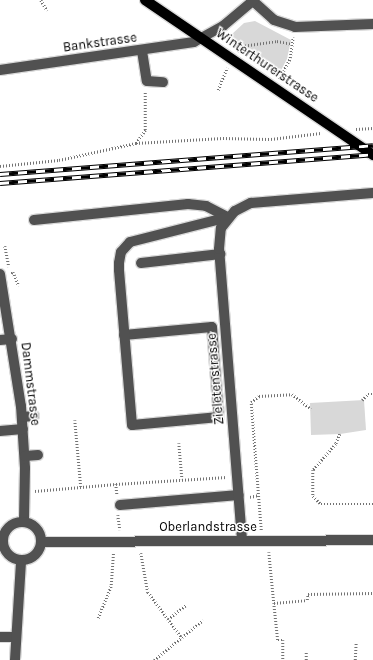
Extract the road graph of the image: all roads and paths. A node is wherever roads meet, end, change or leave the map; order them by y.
1 (41, 0) edge
2 (145, 0) edge
3 (253, 0) edge
4 (47, 10) dead end
5 (373, 24) edge
6 (295, 27) junction
7 (203, 38) junction
8 (292, 44) junction
9 (142, 50) junction
10 (237, 53) dead end
11 (227, 67) dead end
12 (0, 70) edge
13 (279, 80) dead end
14 (147, 81) junction
15 (163, 82) dead end
16 (218, 90) dead end
17 (288, 137) dead end
18 (136, 143) junction
19 (373, 155) edge
20 (0, 166) edge
21 (373, 193) edge
22 (228, 217) junction
23 (34, 220) dead end
24 (5, 246) dead end
25 (10, 250) dead end
26 (220, 254) junction
27 (141, 263) dead end
28 (13, 272) dead end
29 (0, 274) edge
30 (19, 286) dead end
31 (124, 335) junction
32 (12, 339) junction
33 (0, 340) edge
34 (373, 394) edge
35 (362, 400) dead end
36 (311, 409) dead end
37 (34, 416) dead end
38 (22, 417) junction
39 (75, 420) dead end
40 (23, 429) junction
41 (0, 431) edge
42 (340, 434) dead end
43 (179, 443) dead end
44 (38, 455) dead end
45 (25, 456) junction
46 (237, 476) junction
47 (182, 479) junction
48 (116, 484) junction
49 (81, 487) junction
50 (25, 492) junction
51 (239, 495) junction
52 (373, 504) edge
53 (118, 505) junction
54 (24, 522) junction
55 (120, 530) dead end
56 (262, 531) dead end
57 (242, 540) junction
58 (373, 540) edge
59 (1, 542) edge
60 (42, 542) junction
61 (269, 552) dead end
62 (113, 553) dead end
63 (141, 553) dead end
64 (21, 561) junction
65 (373, 592) edge
66 (274, 603) junction
67 (186, 605) dead end
68 (98, 618) dead end
69 (168, 619) junction
70 (203, 620) dead end
71 (0, 637) edge
72 (16, 637) junction
73 (182, 638) junction
74 (356, 644) dead end
75 (306, 651) dead end
76 (15, 660) edge
77 (154, 660) edge
78 (283, 660) edge
79 (306, 660) edge
80 (355, 660) edge

1 - 4 path
2 - 7 main road, Winterthurerstrasse
3 - 6 street
3 - 7 street, Bankstrasse
5 - 6 street
6 - 8 path
7 - 9 street, Bankstrasse
7 - 19 main road, Winterthurerstrasse
8 - 10 path
8 - 13 path
9 - 12 street, Bankstrasse
9 - 14 street
11 - 16 path
14 - 15 street
14 - 18 path
17 - 18 path
18 - 20 path
21 - 22 street
22 - 23 street
22 - 26 street, Zieletenstrasse
22 - 31 street
24 - 25 path
26 - 27 street
26 - 46 street, Zieletenstrasse
28 - 30 path
29 - 32 street, Dammstrasse
31 - 31 street
32 - 33 street
32 - 38 street, Dammstrasse
34 - 35 path
36 - 56 path
37 - 38 street
38 - 40 street, Dammstrasse
39 - 49 path
40 - 41 street
40 - 45 street, Dammstrasse
42 - 52 path
43 - 47 path
44 - 45 street
45 - 50 street, Dammstrasse
46 - 47 path
46 - 51 street, Zieletenstrasse
47 - 48 path
48 - 49 path
48 - 53 path
49 - 50 path
50 - 54 street, Dammstrasse
51 - 53 street
51 - 57 street, Zieletenstrasse
53 - 55 path
54 - 59 street
54 - 60 street
57 - 58 street, Oberlandstrasse
57 - 60 street, Oberlandstrasse
59 - 64 street
60 - 64 street
61 - 66 path
62 - 68 path
63 - 69 path
64 - 72 street
65 - 66 path
66 - 78 path
67 - 69 path
69 - 73 path
70 - 73 path
71 - 72 street
72 - 76 street
73 - 77 path
74 - 80 path
75 - 79 path

